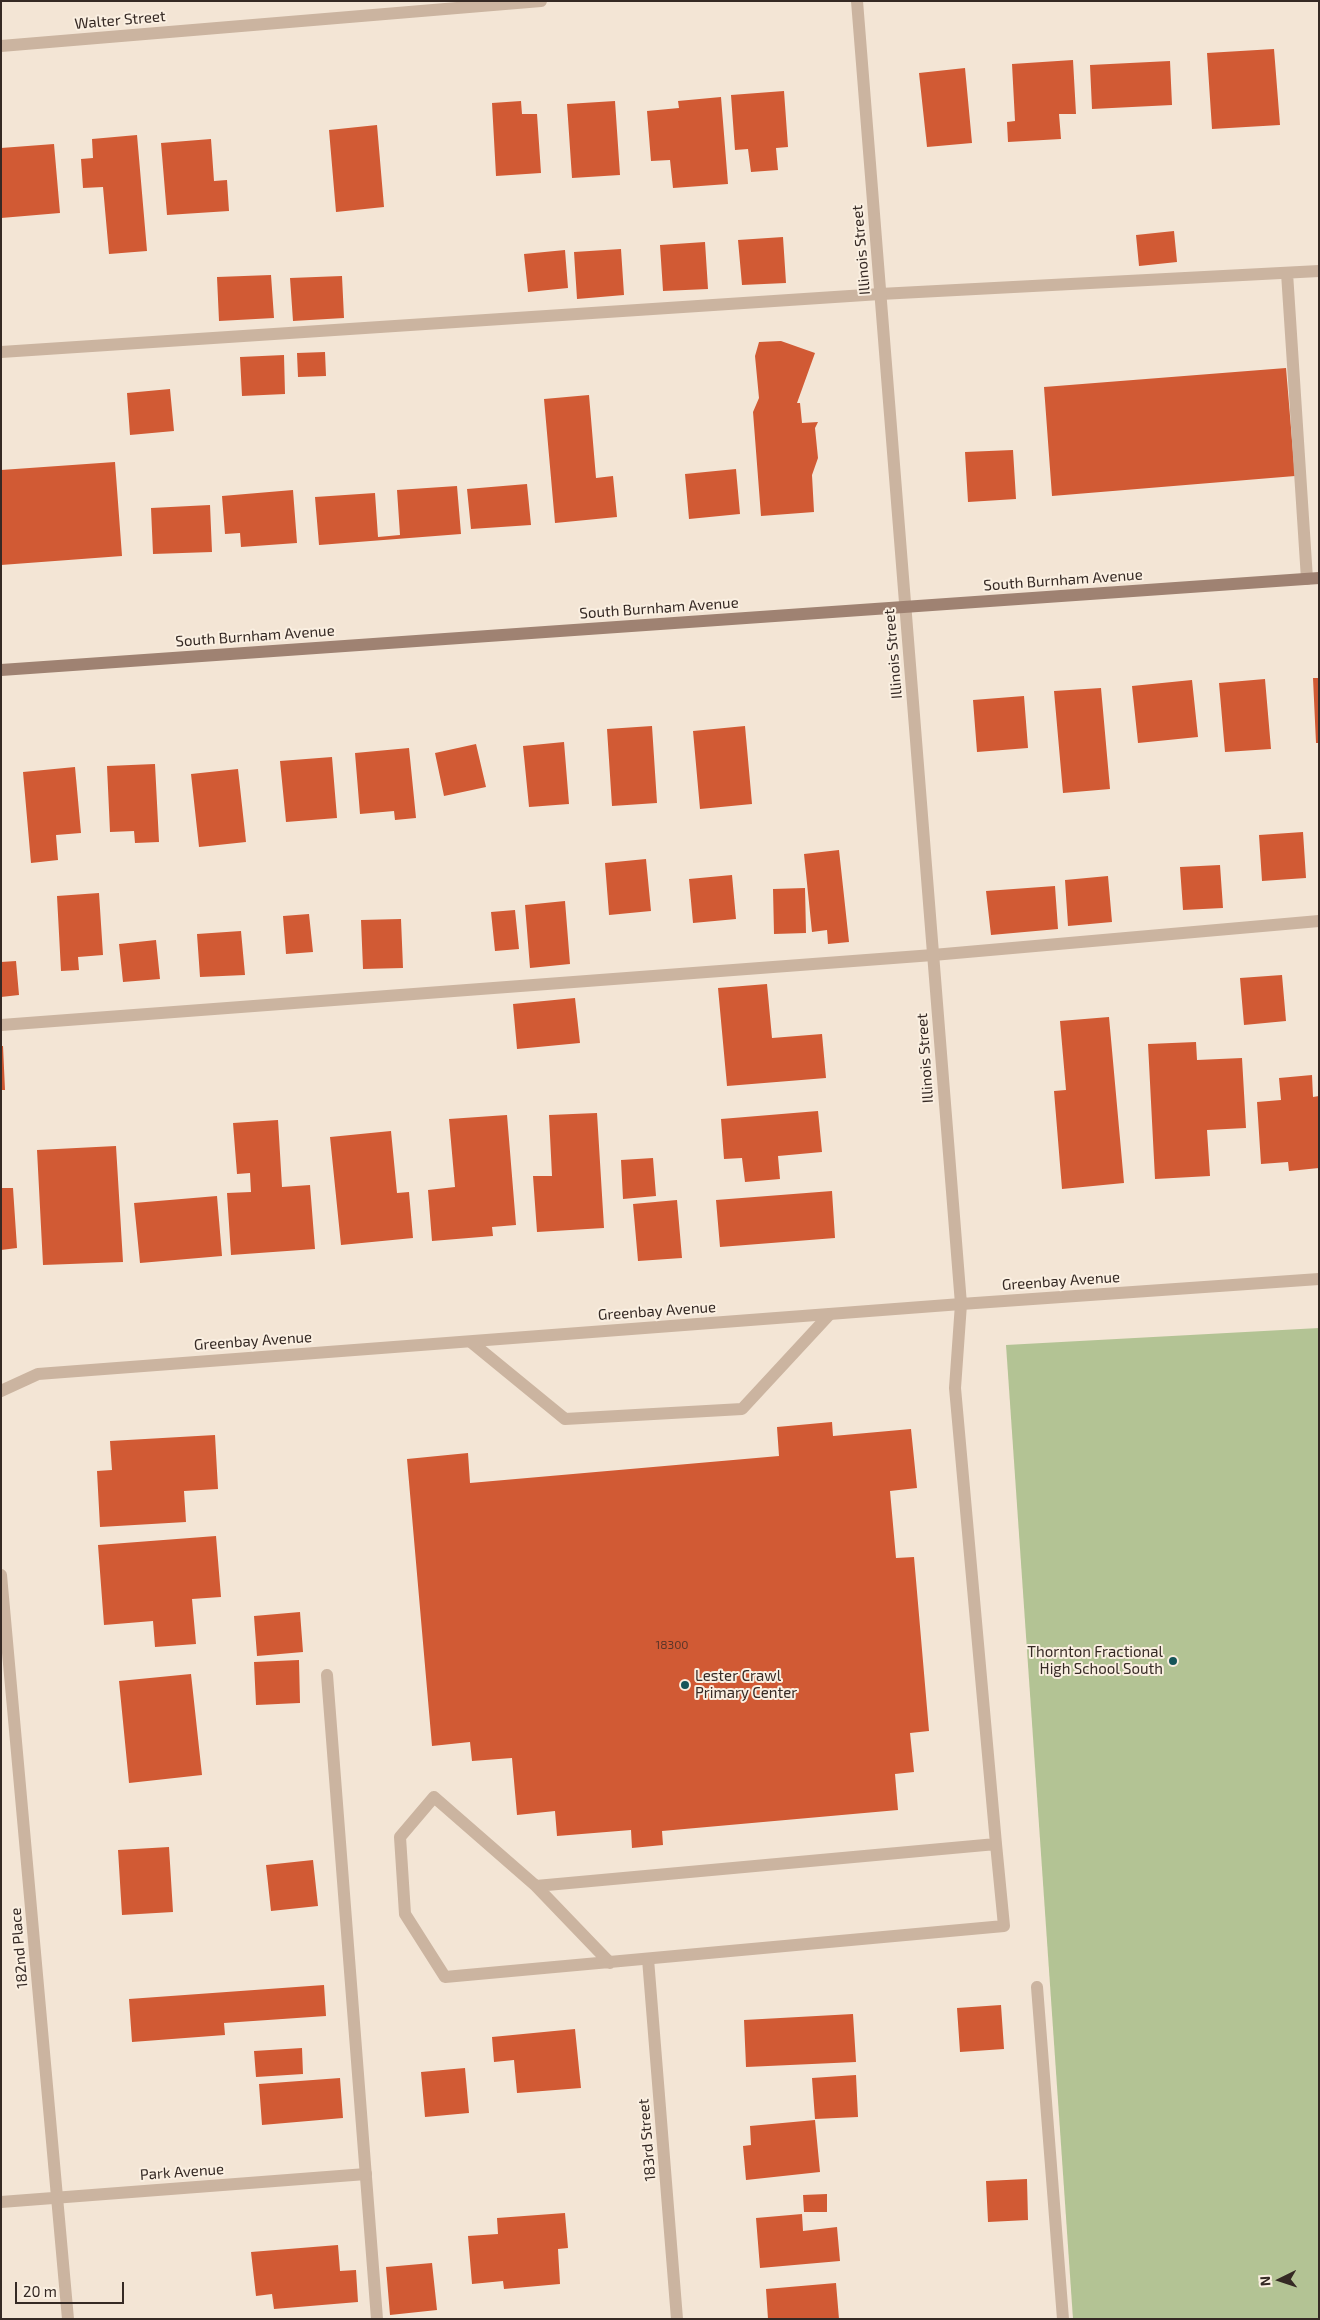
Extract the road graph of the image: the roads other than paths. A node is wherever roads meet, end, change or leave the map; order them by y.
1 (541, 1) edge
2 (857, 1) edge
3 (1, 46) edge
4 (1319, 271) edge
5 (1287, 273) junction
6 (880, 294) junction
7 (1, 352) edge
8 (1313, 579) edge
9 (905, 607) junction
10 (1, 670) edge
11 (1319, 921) edge
12 (933, 955) junction
13 (1, 1024) edge
14 (1319, 1279) edge
15 (961, 1304) junction
16 (830, 1314) junction
17 (471, 1342) junction
18 (1, 1391) edge
19 (1, 1575) edge
20 (327, 1675) dead end
21 (996, 1844) junction
22 (536, 1886) junction
23 (648, 1959) junction
24 (610, 1963) junction
25 (1037, 1987) dead end
26 (366, 2174) junction
27 (57, 2198) junction
28 (1, 2202) edge
29 (68, 2319) edge
30 (377, 2319) edge
31 (677, 2319) edge
32 (1063, 2319) edge

1 - 3 street, Walter Street
2 - 6 street, Illinois Street
4 - 5 street
5 - 6 street
5 - 8 street
6 - 7 street
6 - 9 street, Illinois Street
8 - 9 main road, South Burnham Avenue
9 - 10 main road, South Burnham Avenue
9 - 12 street, Illinois Street
11 - 12 street
12 - 13 street
12 - 15 street, Illinois Street
14 - 15 street, Greenbay Avenue
15 - 16 street, Greenbay Avenue
15 - 21 street, Illinois Street
16 - 17 street, Greenbay Avenue
16 - 17 street
17 - 18 street, Greenbay Avenue
19 - 27 street, 182nd Place
20 - 26 street
21 - 22 street
21 - 23 street, Illinois Street
22 - 24 street
22 - 24 street
23 - 24 street
23 - 31 street, 183rd Street
25 - 32 street
26 - 27 street, Park Avenue
26 - 30 street
27 - 28 street, Park Avenue
27 - 29 street, 182nd Place

